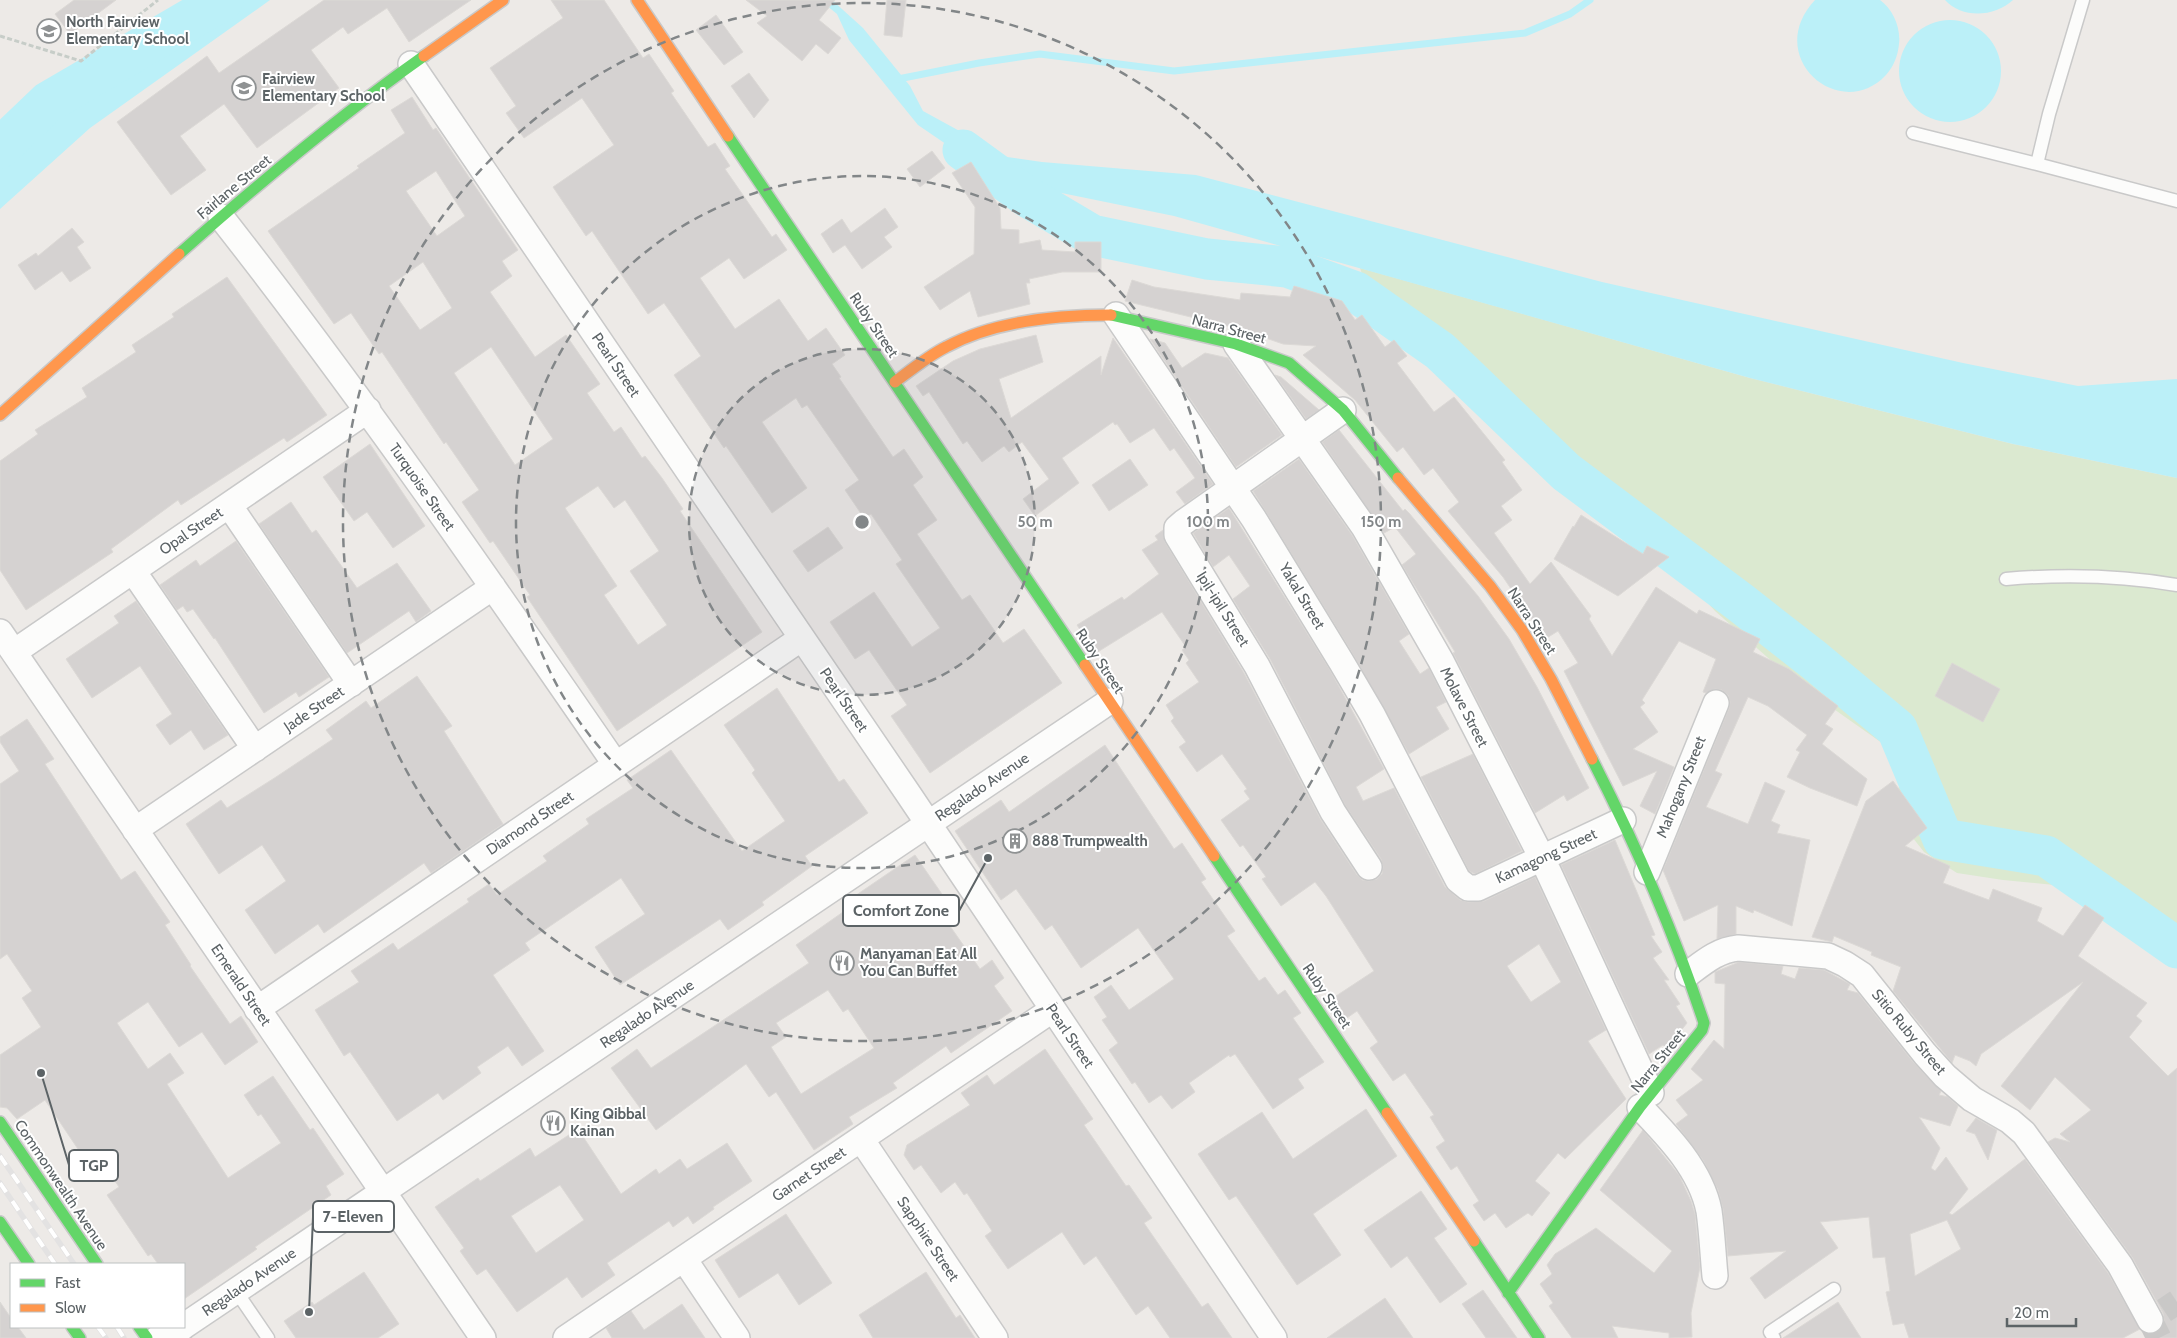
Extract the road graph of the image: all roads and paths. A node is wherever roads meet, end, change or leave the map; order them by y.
1 (158, 0) edge
2 (503, 0) edge
3 (637, 0) edge
4 (2083, 0) edge
5 (0, 36) edge
6 (411, 64) junction
7 (1914, 133) dead end
8 (2036, 164) junction
9 (2177, 201) edge
10 (220, 217) junction
11 (1116, 315) junction
12 (1236, 344) junction
13 (895, 382) junction
14 (368, 410) junction
15 (1343, 410) junction
16 (0, 415) edge
17 (1303, 439) junction
18 (1234, 488) junction
19 (229, 505) junction
20 (133, 571) junction
21 (2006, 579) dead end
22 (2177, 585) edge
23 (493, 587) junction
24 (802, 638) junction
25 (7, 642) edge
26 (350, 684) junction
27 (1110, 702) junction
28 (1716, 703) dead end
29 (255, 749) junction
30 (616, 764) junction
31 (1623, 820) junction
32 (928, 824) junction
33 (135, 830) junction
34 (1542, 858) junction
35 (1369, 867) dead end
36 (1647, 872) junction
37 (1468, 888) joint
38 (1688, 974) junction
39 (257, 1009) junction
40 (1052, 1010) junction
41 (1645, 1100) junction
42 (0, 1122) edge
43 (861, 1139) junction
44 (382, 1192) junction
45 (0, 1222) edge
46 (684, 1258) junction
47 (28, 1263) edge
48 (95, 1263) edge
49 (1715, 1276) dead end
50 (1834, 1289) dead end
51 (236, 1291) junction
52 (1508, 1292) junction
53 (2150, 1320) dead end
54 (185, 1326) edge
55 (268, 1338) edge
56 (483, 1338) edge
57 (566, 1338) edge
58 (738, 1338) edge
59 (995, 1338) edge
60 (1274, 1338) edge
61 (1539, 1338) edge
62 (1774, 1338) edge

1 - 5 path
2 - 6 street, Fairlane Street
3 - 13 street, Ruby Street
4 - 8 lane
6 - 10 street, Fairlane Street
6 - 24 street, Pearl Street
7 - 8 lane
8 - 9 lane
10 - 14 street, Turquoise Street
10 - 16 street, Fairlane Street
11 - 12 street, Narra Street
11 - 13 street, Narra Street
11 - 18 street, Yakal Street
12 - 15 street, Narra Street
12 - 17 street, Molave Street
13 - 27 street, Ruby Street
14 - 19 street, Opal Street
14 - 23 street, Turquoise Street
15 - 17 street, Ipil-ipil Street
15 - 31 street, Narra Street
17 - 18 street, Ipil-ipil Street
17 - 34 street, Molave Street
18 - 35 street, Ipil-ipil Street
18 - 37 street, Yakal Street
19 - 20 street, Opal Street
19 - 26 street
20 - 25 street, Opal Street
20 - 29 street
21 - 22 lane
23 - 26 street, Jade Street
23 - 30 street, Turquoise Street
24 - 30 street, Diamond Street
24 - 32 street, Pearl Street
25 - 33 street, Emerald Street
26 - 29 street, Jade Street
27 - 32 street, Regalado Avenue
27 - 52 street, Ruby Street
28 - 36 street, Mahogany Street
29 - 33 street, Jade Street
30 - 39 street, Diamond Street
31 - 34 street, Kamagong Street
31 - 36 street, Narra Street
32 - 40 street, Pearl Street
32 - 44 street, Regalado Avenue
33 - 39 street, Emerald Street
34 - 37 street, Kamagong Street
34 - 41 street, Molave Street
36 - 38 street, Narra Street
38 - 41 street, Narra Street
38 - 53 street, Sitio Ruby Street
39 - 44 street, Emerald Street
40 - 43 street, Garnet Street
40 - 60 street, Pearl Street
41 - 49 street, Molave Street
41 - 52 street, Narra Street
42 - 48 street, Commonwealth Avenue
43 - 46 street, Garnet Street
43 - 59 street, Sapphire Street
44 - 51 street, Regalado Avenue
44 - 56 street, Emerald Street
45 - 47 street
46 - 57 street, Garnet Street
46 - 58 street
50 - 62 lane
51 - 54 street, Regalado Avenue
51 - 55 lane
52 - 61 street, Ruby Street

